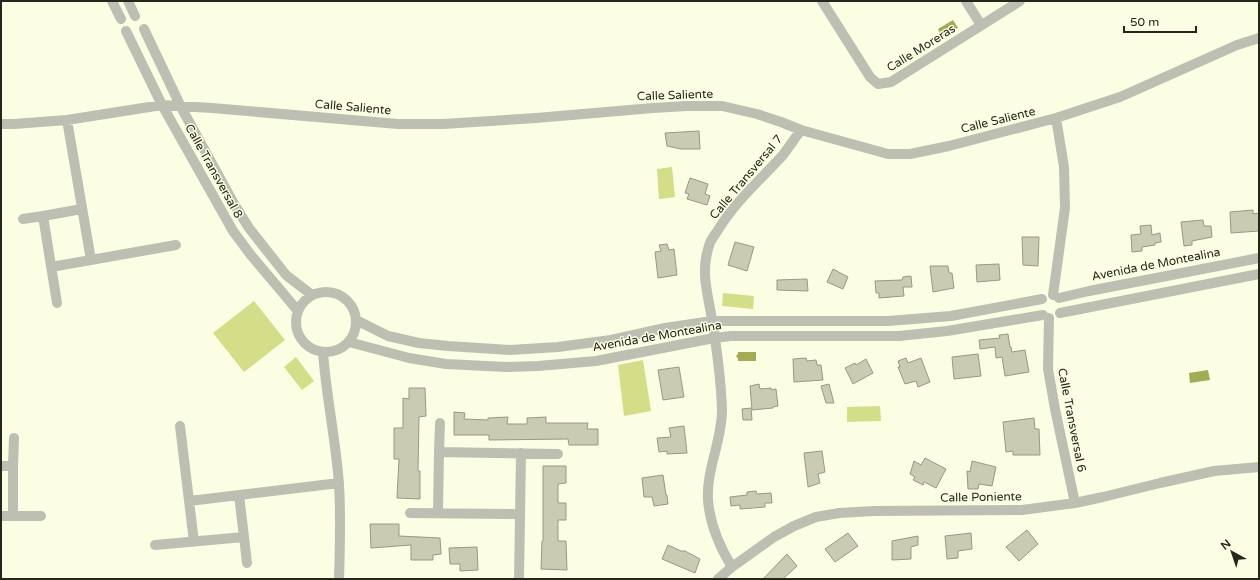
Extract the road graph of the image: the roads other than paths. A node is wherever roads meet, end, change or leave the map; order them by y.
1 (112, 1) edge
2 (128, 1) edge
3 (822, 1) edge
4 (966, 1) edge
5 (1020, 1) edge
6 (135, 16) dead end
7 (121, 19) dead end
8 (981, 25) junction
9 (144, 29) dead end
10 (126, 31) dead end
11 (1259, 38) edge
12 (162, 105) junction
13 (181, 106) junction
14 (1056, 118) junction
15 (67, 120) junction
16 (1, 124) edge
17 (801, 130) junction
18 (82, 209) junction
19 (42, 216) junction
20 (23, 219) dead end
21 (176, 245) dead end
22 (1259, 258) edge
23 (91, 260) junction
24 (51, 267) junction
25 (1259, 274) edge
26 (312, 295) junction
27 (1056, 297) junction
28 (1042, 299) junction
29 (57, 302) dead end
30 (298, 311) junction
31 (1060, 313) junction
32 (1046, 316) junction
33 (356, 320) junction
34 (712, 320) junction
35 (714, 338) junction
36 (349, 342) junction
37 (323, 352) junction
38 (440, 423) dead end
39 (180, 426) dead end
40 (14, 438) dead end
41 (439, 452) junction
42 (521, 453) junction
43 (558, 454) dead end
44 (1, 466) edge
45 (13, 466) junction
46 (1259, 467) edge
47 (339, 483) junction
48 (239, 495) junction
49 (189, 501) junction
50 (1075, 503) junction
51 (410, 513) dead end
52 (438, 513) junction
53 (520, 514) junction
54 (1, 516) edge
55 (13, 516) junction
56 (41, 516) dead end
57 (244, 537) junction
58 (194, 542) junction
59 (155, 545) dead end
60 (247, 563) dead end
61 (732, 567) junction
62 (339, 579) edge
63 (519, 579) edge
64 (718, 579) edge

1 - 7 street
2 - 6 street
3 - 8 street, Calle Moreras
4 - 8 street
5 - 8 street, Calle Moreras
9 - 13 street, Calle Transversal 8
10 - 12 street, Calle Transversal 8
11 - 14 street, Calle Saliente
12 - 13 street, Calle Saliente
12 - 15 street, Calle Saliente
12 - 30 street, Calle Transversal 8
13 - 17 street, Calle Saliente
13 - 26 street, Calle Transversal 8
14 - 17 street, Calle Saliente
14 - 27 street
15 - 16 street, Calle Saliente
15 - 18 street
17 - 34 street, Calle Transversal 7
18 - 19 street
18 - 23 street
19 - 20 street
19 - 24 street
21 - 23 street
22 - 27 street, Avenida de Montealina
23 - 24 street
24 - 29 street
25 - 31 street
26 - 30 street
26 - 33 street
27 - 28 street
27 - 31 street
28 - 32 street
28 - 34 street, Avenida de Montealina
30 - 37 street
31 - 32 street
32 - 35 street, Avenida de Montealina
32 - 50 street, Calle Transversal 6
33 - 34 street, Avenida de Montealina
33 - 36 street
34 - 35 street, Calle Transversal 7
35 - 36 street, Avenida de Montealina
35 - 61 street, Calle Transversal 7
36 - 37 street
37 - 47 street
38 - 41 street
39 - 49 street
40 - 45 street
41 - 42 street
41 - 52 street
42 - 43 street
42 - 53 street
44 - 45 street
45 - 55 street
46 - 50 street, Calle Poniente
47 - 48 street
47 - 62 street
48 - 49 street
48 - 57 street
49 - 58 street
50 - 61 street, Calle Poniente
51 - 52 street
52 - 53 street
53 - 63 street
54 - 55 street
55 - 56 street
57 - 58 street
57 - 60 street
58 - 59 street
61 - 64 street, Calle Poniente

